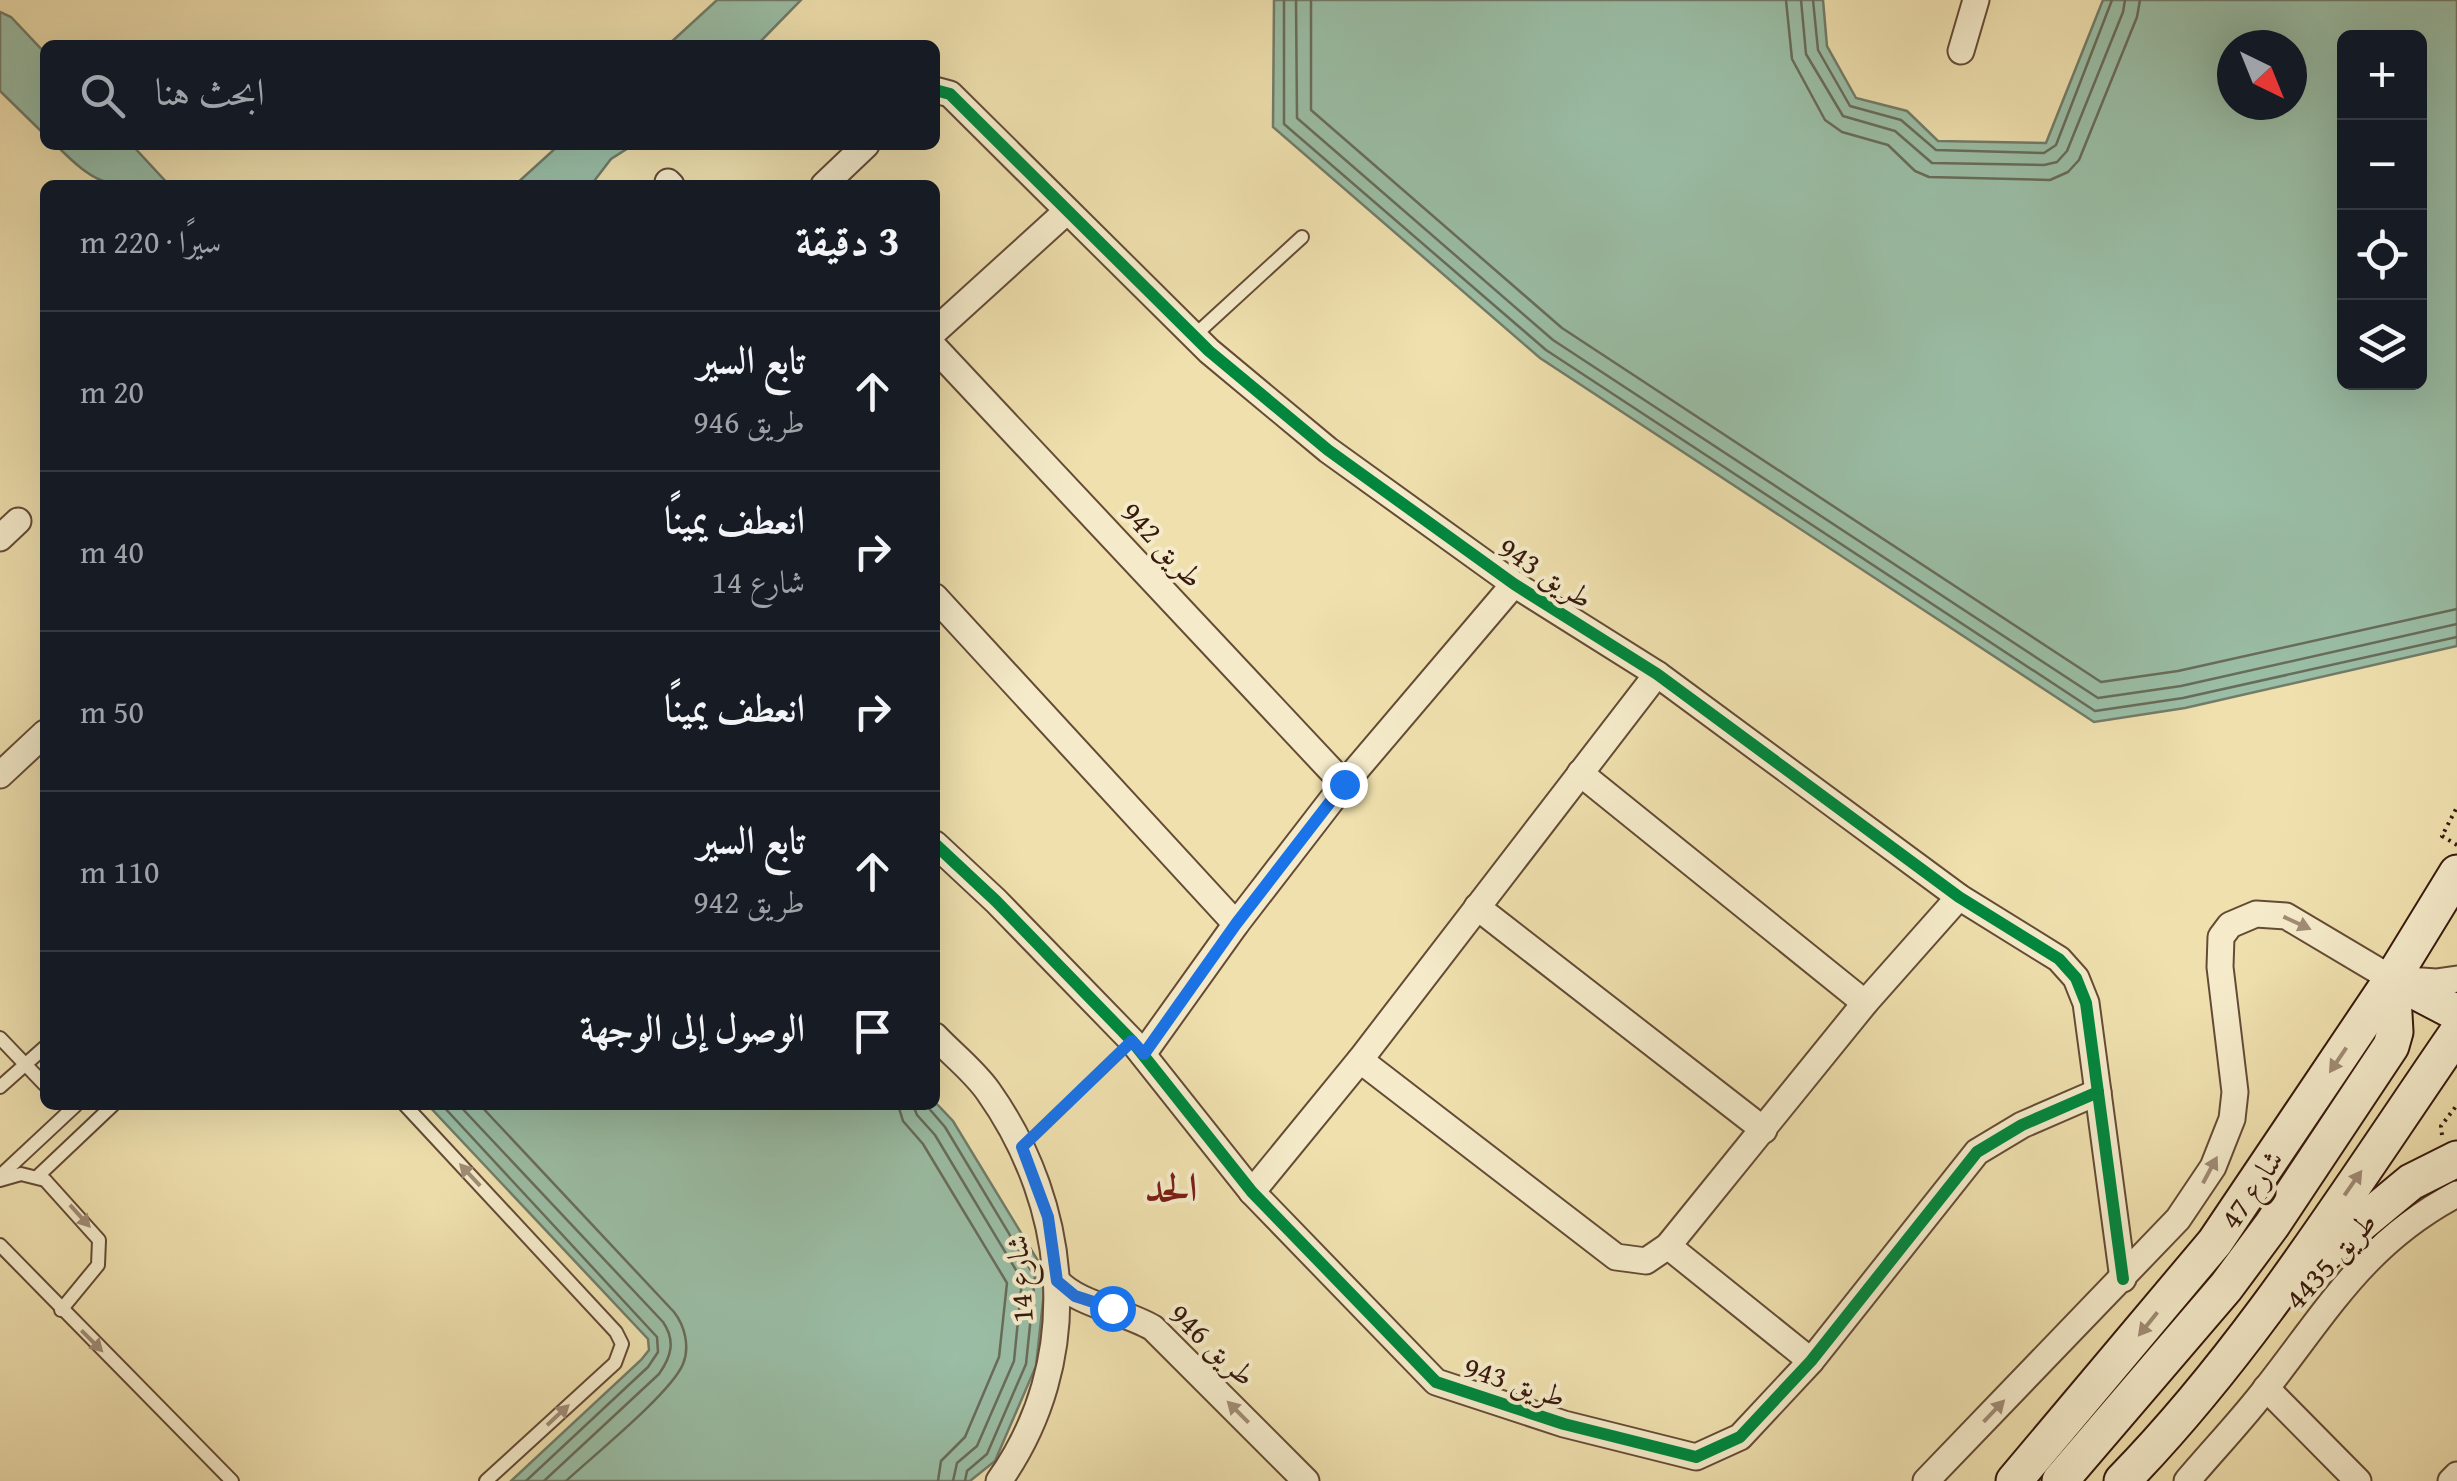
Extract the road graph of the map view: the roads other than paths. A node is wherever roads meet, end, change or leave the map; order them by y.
1 (1976, 0) edge
2 (1962, 51) dead end
3 (940, 91) edge
4 (861, 150) edge
5 (829, 180) edge
6 (1067, 212) junction
7 (1302, 237) dead end
8 (940, 326) edge
9 (1194, 336) junction
10 (940, 353) edge
11 (1514, 584) junction
12 (940, 603) edge
13 (1657, 674) junction
14 (40, 738) edge
15 (1580, 773) junction
16 (0, 775) edge
17 (1344, 784) junction
18 (940, 849) edge
19 (2457, 873) edge
20 (1960, 898) junction
21 (1477, 907) junction
22 (2448, 912) edge
23 (1236, 924) junction
24 (2392, 979) junction
25 (2457, 979) edge
26 (1864, 1004) junction
27 (2457, 1013) edge
28 (2457, 1033) edge
29 (0, 1038) edge
30 (940, 1041) edge
31 (1138, 1048) junction
32 (40, 1052) edge
33 (1360, 1060) junction
34 (25, 1065) junction
35 (40, 1081) edge
36 (0, 1087) edge
37 (2098, 1092) junction
38 (67, 1110) edge
39 (108, 1110) edge
40 (410, 1110) edge
41 (1764, 1130) junction
42 (2457, 1158) edge
43 (38, 1176) junction
44 (0, 1178) edge
45 (1252, 1192) junction
46 (2457, 1194) edge
47 (0, 1245) edge
48 (1668, 1246) junction
49 (2123, 1278) junction
50 (1057, 1281) junction
51 (2277, 1293) junction
52 (62, 1310) junction
53 (1811, 1361) junction
54 (2266, 1388) junction
55 (2457, 1475) edge
56 (1013, 1477) edge
57 (232, 1481) edge
58 (486, 1481) edge
59 (1306, 1481) edge
60 (1926, 1481) edge
61 (2014, 1481) edge
62 (2060, 1481) edge
63 (2122, 1481) edge
64 (2188, 1481) edge
65 (2358, 1481) edge
66 (2451, 1481) edge

1 - 2 street
3 - 6 street, طريق 943
4 - 5 street
6 - 8 street
6 - 9 street, طريق 943
7 - 9 lane
9 - 11 street, طريق 943
10 - 17 street, طريق 942
11 - 13 street, طريق 943
11 - 17 street
12 - 23 street
13 - 15 street
13 - 20 street, طريق 943
14 - 16 street
15 - 21 street
15 - 26 street
17 - 23 street
18 - 31 street, طريق 943
19 - 22 street, شارع 47
20 - 26 street
20 - 37 street, طريق 943
21 - 33 street
21 - 41 street
22 - 24 street, شارع 47
23 - 31 street
24 - 25 street
24 - 27 street
49 -> 24 street
24 -> 61 street, شارع 47
24 - 62 street
26 - 41 street
51 -> 28 street
29 - 34 lane
30 - 50 street, شارع 14
31 - 45 street, طريق 943
32 - 34 lane
33 - 45 street
33 - 48 street
34 - 35 lane
34 - 36 lane
37 - 49 street, طريق 943
37 - 53 street, طريق 943
38 - 44 lane
39 - 43 lane
58 -> 40 lane
41 - 48 street
42 - 51 street
43 - 44 lane
43 -> 52 lane
45 - 53 street, طريق 943
46 - 54 street, طريق 4435
47 - 52 lane
48 - 53 street
60 -> 49 street
50 - 56 street, شارع 14
59 -> 50 street, طريق 946
51 - 63 street
52 -> 57 lane
54 - 64 street, طريق 4435
54 - 65 street
55 - 66 street

